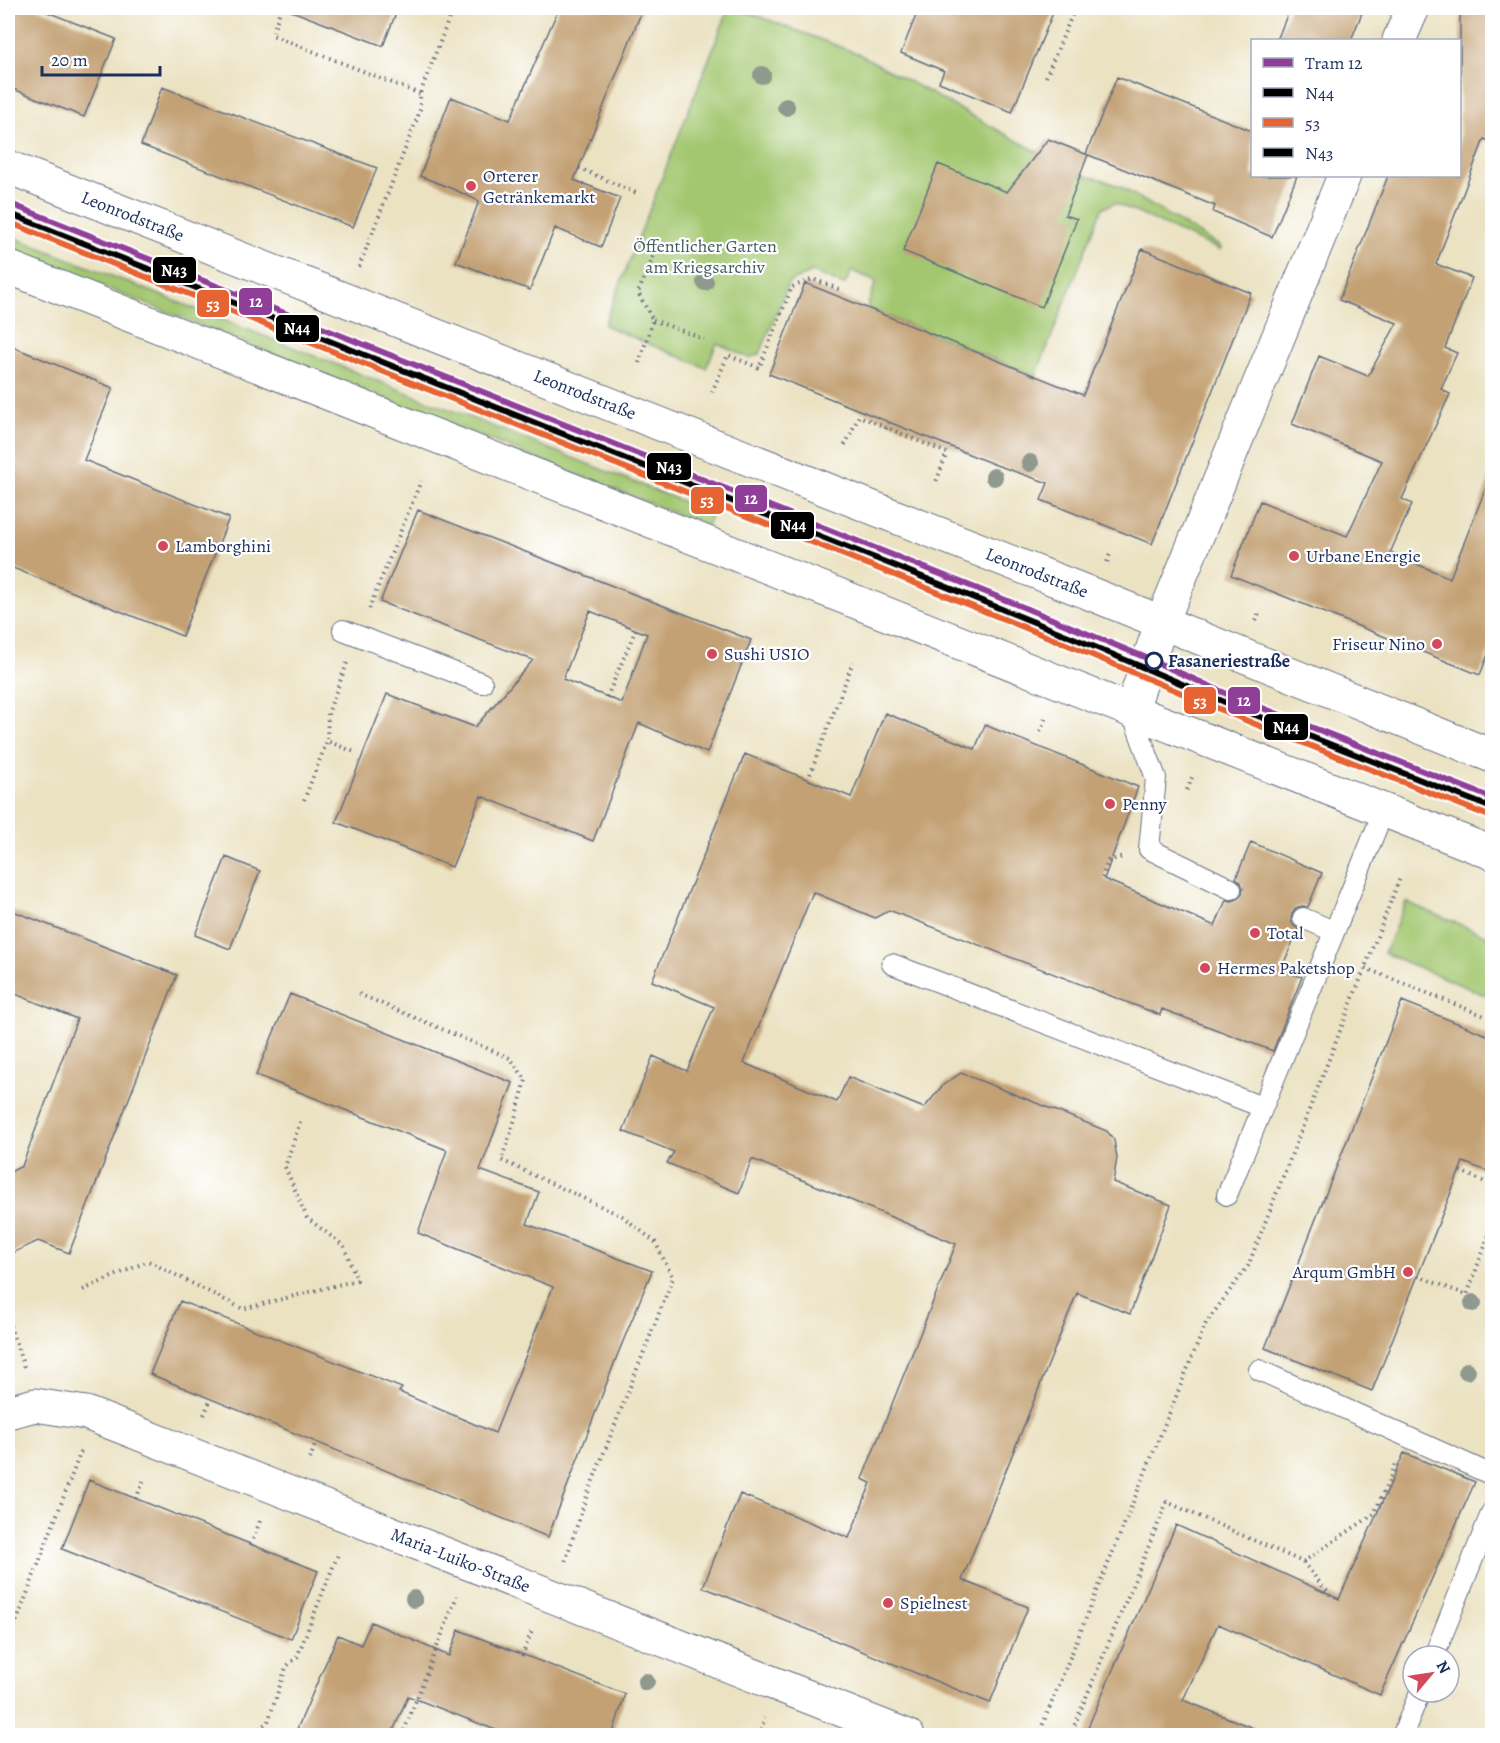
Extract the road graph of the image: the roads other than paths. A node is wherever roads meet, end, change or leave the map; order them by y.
1 (1413, 8) edge
2 (1399, 39) edge
3 (8, 166) edge
4 (1344, 177) edge
5 (8, 213) edge
6 (8, 267) edge
7 (1162, 621) junction
8 (343, 630) dead end
9 (1145, 669) junction
10 (482, 683) dead end
11 (1131, 711) junction
12 (1492, 756) edge
13 (1492, 808) edge
14 (1384, 810) junction
15 (1492, 853) edge
16 (1231, 889) dead end
17 (1303, 918) dead end
18 (1333, 931) junction
19 (892, 964) dead end
20 (1262, 1107) junction
21 (1227, 1195) dead end
22 (1259, 1370) dead end
23 (8, 1412) edge
24 (1492, 1475) edge
25 (1492, 1511) edge
26 (1439, 1644) edge
27 (1415, 1704) edge
28 (908, 1736) edge
29 (1402, 1736) edge

1 - 2 main road
3 - 7 main road, Leonrodstraße
4 - 7 main road
5 - 9 lane
6 - 11 main road
7 - 9 main road
7 - 12 main road, Leonrodstraße
8 - 10 lane
9 - 11 main road
9 - 13 lane
11 - 14 main road
11 - 16 lane
14 - 15 main road
14 - 18 lane
17 - 18 lane
18 - 20 lane
19 - 20 lane
20 - 21 lane
22 - 24 lane
23 - 28 main road, Maria-Luiko-Straße
25 - 26 lane
27 - 29 lane

